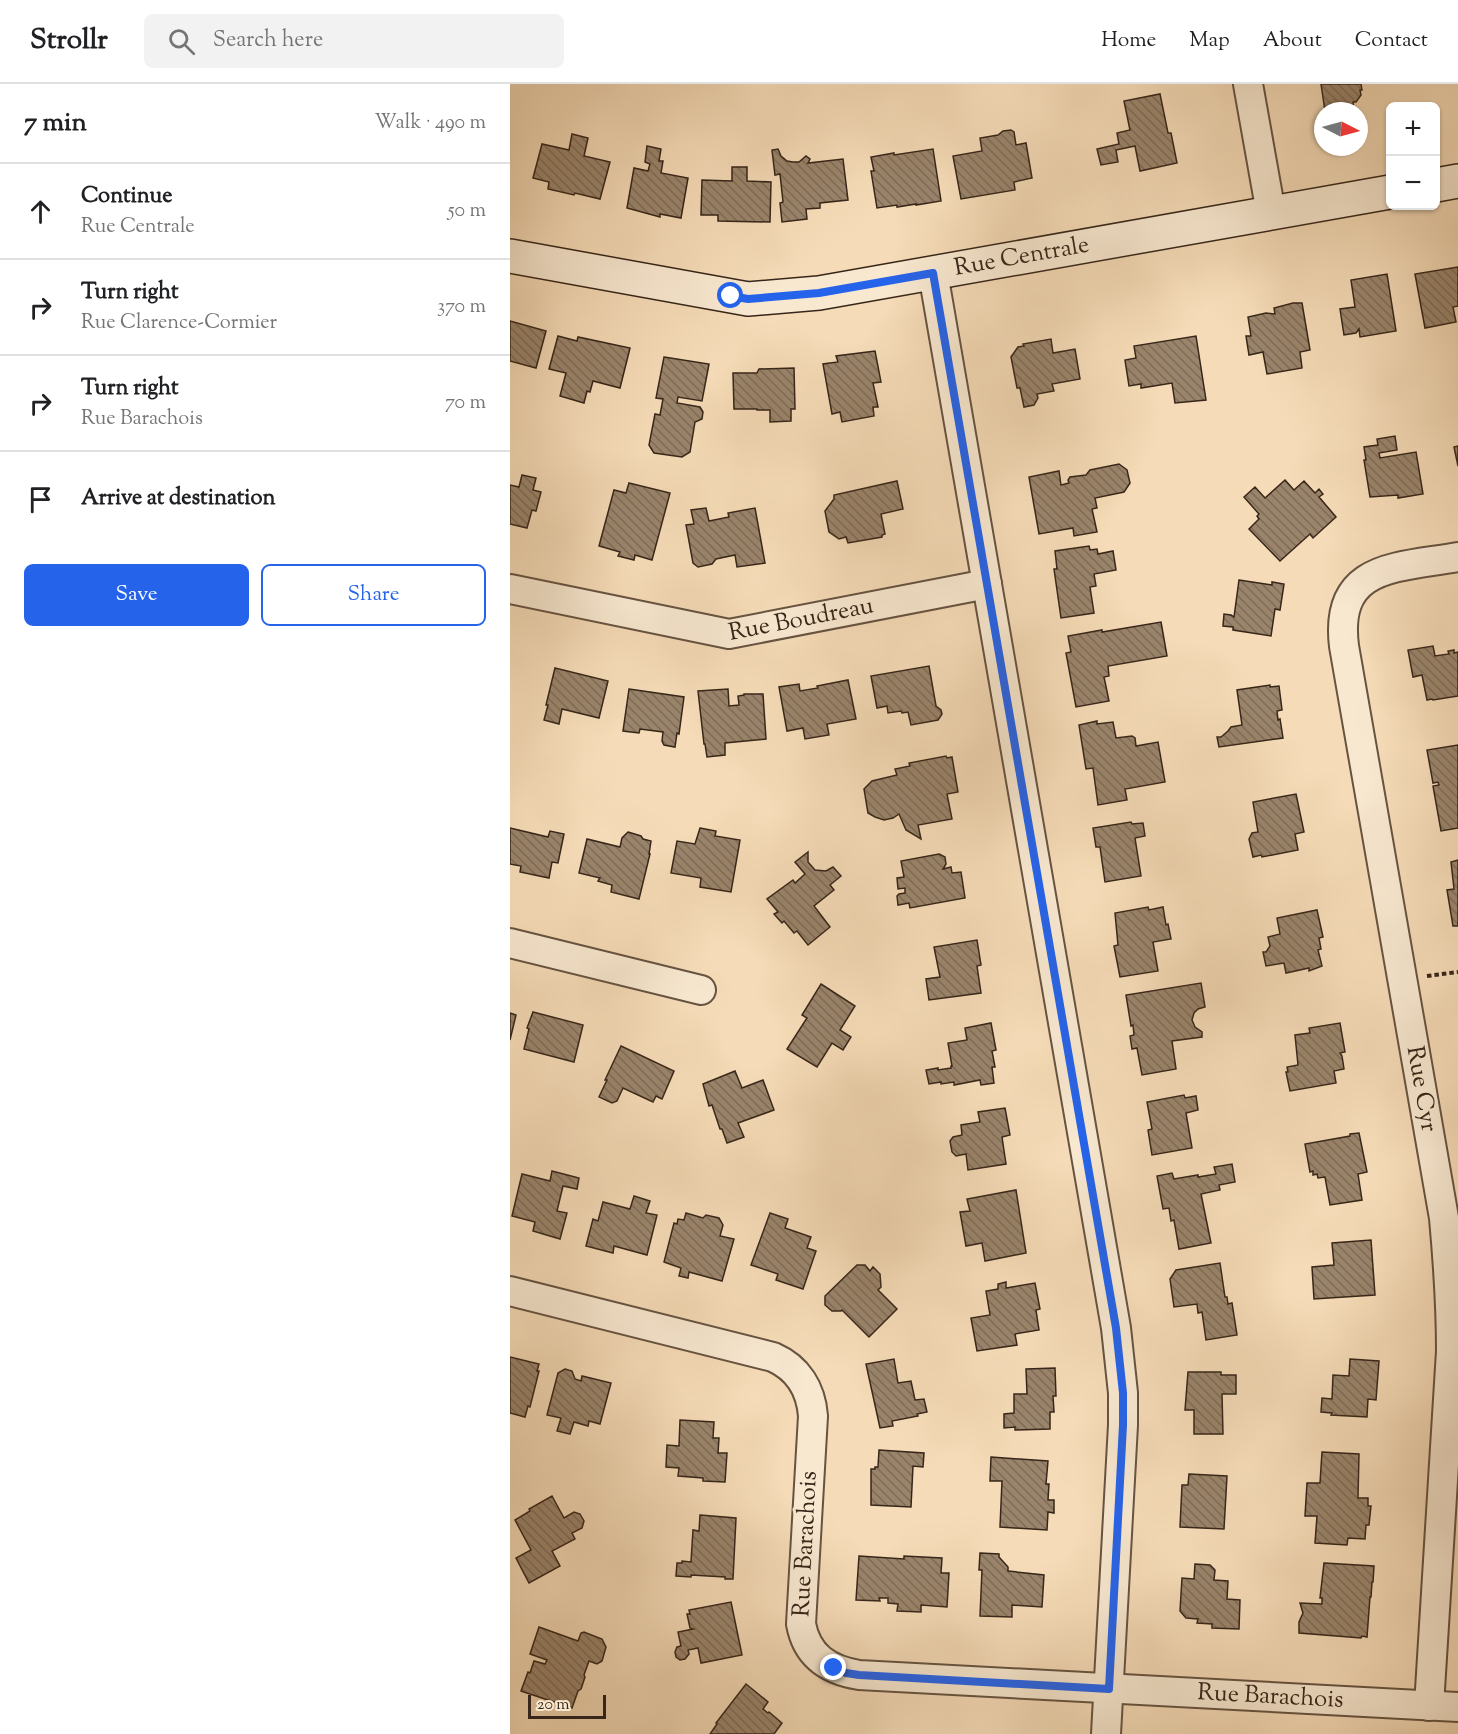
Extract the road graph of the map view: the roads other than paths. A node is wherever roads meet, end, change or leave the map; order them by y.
1 (1248, 84) edge
2 (1458, 181) edge
3 (1440, 184) edge
4 (1386, 193) edge
5 (1271, 213) junction
6 (510, 256) edge
7 (933, 273) junction
8 (1458, 557) edge
9 (987, 584) junction
10 (510, 589) edge
11 (510, 943) edge
12 (701, 990) dead end
13 (510, 1291) edge
14 (1109, 1689) junction
15 (1429, 1706) junction
16 (1458, 1707) edge
17 (1106, 1734) edge

1 - 5 street
2 - 3 street
4 - 5 street, Rue Centrale
5 - 7 street, Rue Centrale
6 - 7 street, Rue Centrale
7 - 9 street
8 - 15 street, Rue Cyr
9 - 10 street, Rue Boudreau
9 - 14 street
11 - 12 street
13 - 14 street, Rue Barachois
14 - 15 street, Rue Barachois
14 - 17 street
15 - 16 street, Rue Barachois

